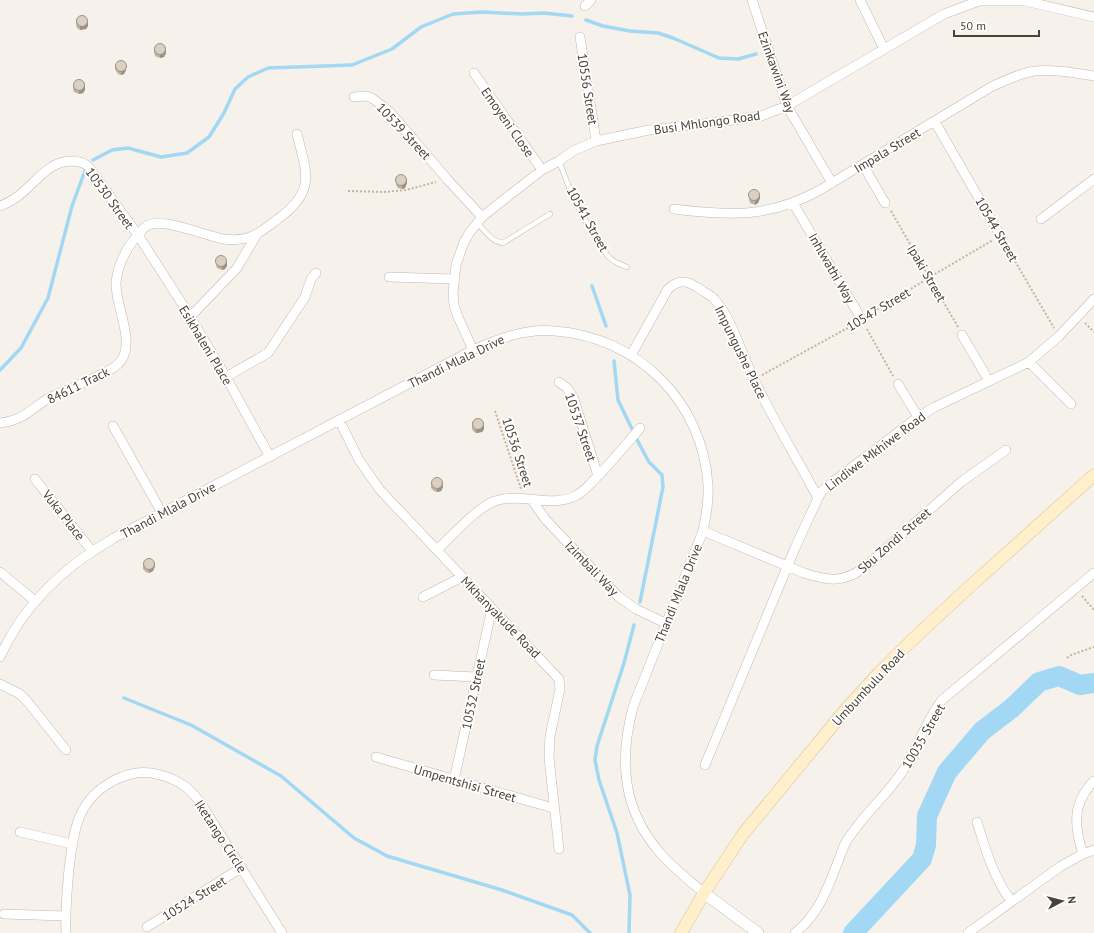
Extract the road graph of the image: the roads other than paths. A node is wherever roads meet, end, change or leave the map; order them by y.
1 (752, 0) edge
2 (860, 0) edge
3 (1094, 17) edge
4 (580, 37) dead end
5 (884, 49) junction
6 (474, 73) dead end
7 (1094, 76) edge
8 (354, 97) dead end
9 (787, 106) junction
10 (935, 122) junction
11 (297, 134) dead end
12 (596, 141) junction
13 (559, 161) junction
14 (862, 165) junction
15 (542, 170) junction
16 (1094, 179) edge
17 (832, 183) junction
18 (885, 202) road end
19 (793, 203) junction
20 (0, 206) edge
21 (674, 209) dead end
22 (550, 214) dead end
23 (1041, 219) dead end
24 (479, 220) junction
25 (257, 234) junction
26 (1000, 235) road end
27 (138, 236) junction
28 (628, 267) dead end
29 (316, 273) dead end
30 (389, 276) dead end
31 (454, 279) junction
32 (1094, 299) edge
33 (190, 317) junction
34 (862, 320) road end
35 (962, 335) road end
36 (473, 350) junction
37 (631, 354) junction
38 (1029, 362) junction
39 (226, 377) junction
40 (989, 381) junction
41 (559, 382) dead end
42 (898, 384) road end
43 (1070, 404) dead end
44 (918, 417) junction
45 (339, 420) junction
46 (0, 423) edge
47 (113, 426) dead end
48 (640, 428) dead end
49 (1006, 450) dead end
50 (270, 457) junction
51 (598, 476) junction
52 (1094, 476) edge
53 (36, 479) dead end
54 (527, 498) junction
55 (818, 498) junction
56 (162, 513) junction
57 (703, 531) junction
58 (437, 550) junction
59 (92, 551) junction
60 (788, 567) junction
61 (0, 572) edge
62 (1094, 573) edge
63 (462, 577) junction
64 (423, 596) dead end
65 (35, 601) junction
66 (492, 608) junction
67 (665, 623) junction
68 (0, 657) edge
69 (434, 675) dead end
70 (476, 677) junction
71 (0, 684) edge
72 (66, 750) dead end
73 (376, 757) dead end
74 (705, 765) dead end
75 (454, 780) junction
76 (1094, 780) edge
77 (553, 808) junction
78 (976, 822) dead end
79 (20, 832) dead end
80 (72, 844) junction
81 (558, 849) dead end
82 (1094, 850) edge
83 (1083, 854) junction
84 (241, 868) junction
85 (704, 893) junction
86 (1011, 901) junction
87 (4, 914) dead end
88 (65, 916) junction
89 (147, 927) dead end
90 (66, 933) edge
91 (282, 933) edge
92 (681, 933) edge
93 (758, 933) edge
94 (795, 933) edge
95 (968, 933) edge

1 - 9 street, Ezinkawini Way
2 - 5 street
3 - 5 street, Busi Mhlongo Road
4 - 12 street, 10556 Street
5 - 9 street, Busi Mhlongo Road
6 - 15 street, Emoyeni Close
7 - 10 street, Impala Street
8 - 24 street, 10539 Street
9 - 12 street, Busi Mhlongo Road
9 - 17 street, Ezinkawini Way
10 - 14 street, Impala Street
10 - 26 street, 10544 Street
11 - 25 street
12 - 13 street, Busi Mhlongo Road
13 - 15 street, Busi Mhlongo Road
13 - 28 lane, 10541 Street
14 - 17 street, Impala Street
14 - 18 street
15 - 24 street, Busi Mhlongo Road
16 - 23 street
17 - 19 street, Impala Street
19 - 21 street, Impala Street
19 - 34 street, Inhlwathi Way
20 - 27 street, 10530 Street
22 - 24 lane
24 - 31 street, Busi Mhlongo Road
25 - 27 street
25 - 33 street
27 - 33 street, Esikhaleni Place
27 - 46 street, 84611 Track
29 - 39 street
30 - 31 street
31 - 36 street, Busi Mhlongo Road
32 - 38 street, Lindiwe Mkhiwe Road
33 - 39 street, Esikhaleni Place
35 - 40 street
36 - 37 street, Thandi Mlala Drive
36 - 45 street, Thandi Mlala Drive
37 - 55 street, Impungushe Place
37 - 57 street, Thandi Mlala Drive
38 - 40 street, Lindiwe Mkhiwe Road
38 - 43 street
39 - 50 street, Esikhaleni Place
40 - 44 street, Lindiwe Mkhiwe Road
41 - 51 street, 10537 Street
42 - 44 street
44 - 55 street, Lindiwe Mkhiwe Road
45 - 50 street, Thandi Mlala Drive
45 - 58 street, Mkhanyakude Road
47 - 56 street
48 - 51 street
49 - 60 street, Sbu Zondi Street
50 - 56 street, Thandi Mlala Drive
51 - 54 street
52 - 85 main road, Umbumbulu Road
53 - 59 street, Vuka Place
54 - 58 street
54 - 67 street, Izimbali Way
55 - 60 street, Lindiwe Mkhiwe Road
56 - 59 street, Thandi Mlala Drive
57 - 60 street, Sbu Zondi Street
57 - 67 street, Thandi Mlala Drive
58 - 63 street, Mkhanyakude Road
59 - 65 street, Thandi Mlala Drive
60 - 74 street, Lindiwe Mkhiwe Road
61 - 65 street
62 - 94 street, 10035 Street
63 - 64 street
63 - 66 street, Mkhanyakude Road
65 - 68 street, Thandi Mlala Drive
66 - 70 street, 10532 Street
66 - 77 street, Mkhanyakude Road
67 - 85 street, Thandi Mlala Drive
69 - 70 street
70 - 75 street, 10532 Street
71 - 72 street
73 - 75 street, Umpentshisi Street
75 - 77 street, Umpentshisi Street
76 - 83 street
77 - 81 street, Mkhanyakude Road
78 - 86 street
79 - 80 street
80 - 84 street, Iketango Circle
80 - 88 street, Iketango Circle
82 - 83 street
83 - 86 street
84 - 89 street, 10524 Street
84 - 91 street, Iketango Circle
85 - 92 main road, Umbumbulu Road
85 - 93 street
86 - 95 street
87 - 88 street
88 - 90 street, Iketango Circle

